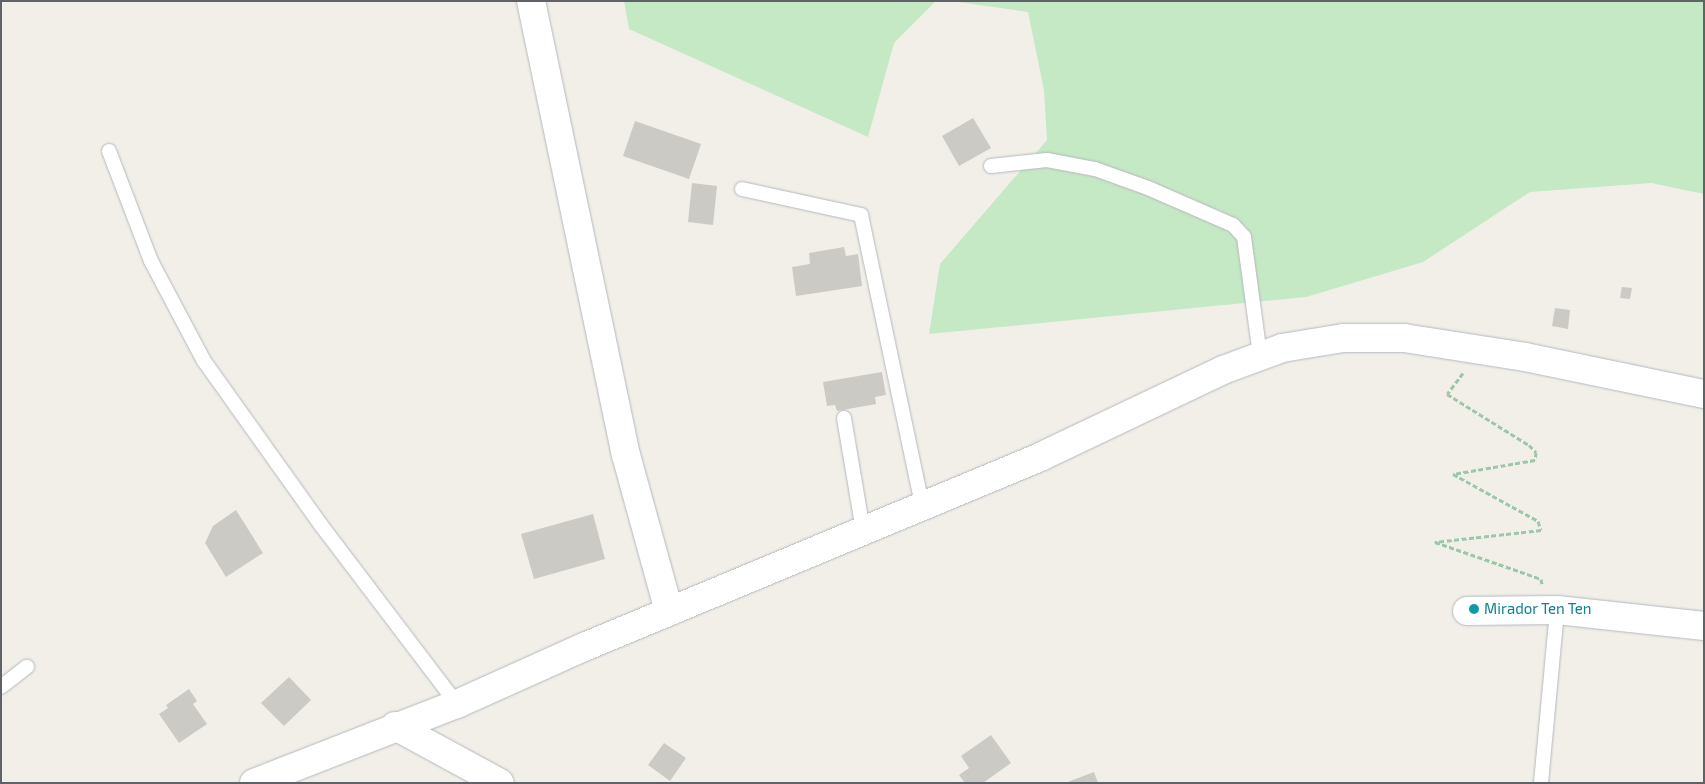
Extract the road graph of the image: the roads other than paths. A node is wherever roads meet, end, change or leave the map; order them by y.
1 (531, 1) edge
2 (109, 151) dead end
3 (991, 166) dead end
4 (742, 189) dead end
5 (1260, 355) junction
6 (1704, 394) edge
7 (844, 418) dead end
8 (922, 505) junction
9 (863, 530) junction
10 (1550, 610) junction
11 (669, 611) junction
12 (1467, 611) dead end
13 (1704, 626) edge
14 (27, 667) dead end
15 (1, 687) edge
16 (457, 704) junction
17 (395, 726) junction
18 (254, 783) edge
19 (500, 783) edge
20 (1542, 783) edge

1 - 11 street
2 - 16 lane
3 - 5 lane
4 - 8 lane
5 - 6 street
5 - 8 street
7 - 9 lane
8 - 9 street
9 - 11 street
10 - 12 street
10 - 13 street
10 - 20 lane
11 - 16 street
14 - 15 lane
16 - 17 street
17 - 18 street
17 - 19 street

